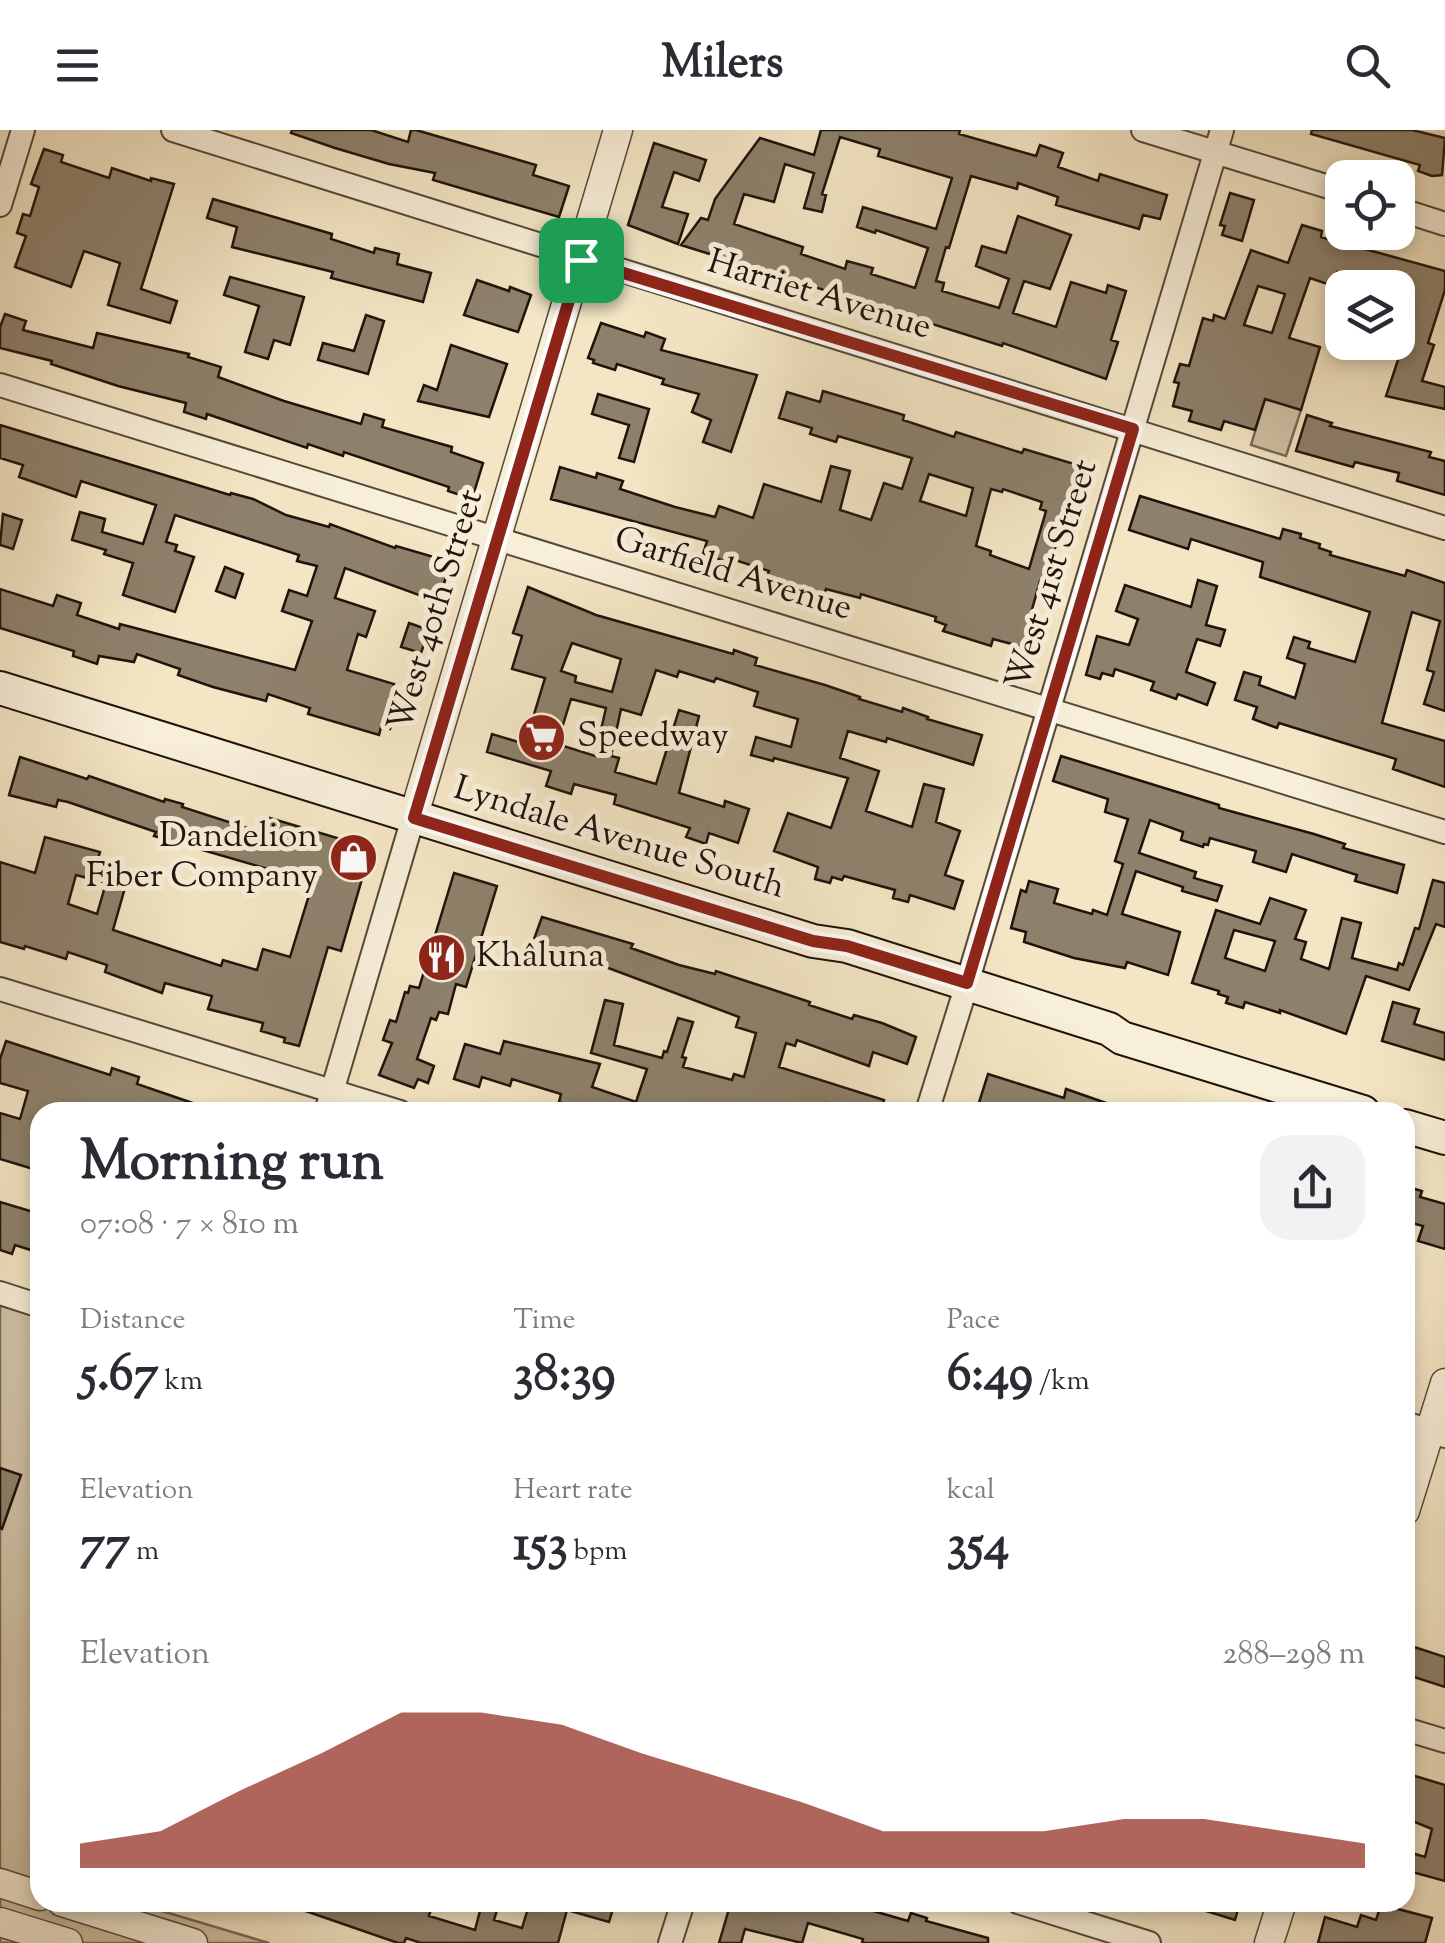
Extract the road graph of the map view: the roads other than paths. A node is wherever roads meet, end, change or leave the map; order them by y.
1 (23, 130) edge
2 (173, 130) edge
3 (618, 130) edge
4 (1143, 130) edge
5 (1219, 141) edge
6 (1325, 184) edge
7 (0, 204) edge
8 (1415, 214) edge
9 (1445, 224) edge
10 (581, 260) junction
11 (0, 385) edge
12 (1133, 429) junction
13 (1445, 528) edge
14 (498, 539) junction
15 (0, 688) edge
16 (1049, 708) junction
17 (414, 818) junction
18 (1445, 832) edge
19 (0, 989) edge
20 (965, 991) junction
21 (329, 1102) edge
22 (930, 1102) edge
23 (1330, 1102) edge
24 (1415, 1129) edge
25 (1445, 1138) edge
26 (0, 1293) edge
27 (30, 1303) edge
28 (1445, 1383) edge
29 (1427, 1430) edge
30 (1415, 1474) edge
31 (1415, 1732) edge
32 (1445, 1741) edge
33 (0, 1883) edge
34 (30, 1893) edge
35 (73, 1912) edge
36 (98, 1912) edge
37 (680, 1912) edge
38 (1050, 1912) edge
39 (1279, 1912) edge
40 (0, 1922) edge
41 (69, 1943) edge
42 (193, 1943) edge
43 (670, 1943) edge
44 (1149, 1943) edge
45 (1270, 1943) edge

1 - 7 street
2 - 10 street, Harriet Avenue
3 - 10 street, West 40th Street
4 - 5 street
5 - 6 street
5 - 12 street, West 41st Street
8 - 9 street
10 - 12 street, Harriet Avenue
10 - 14 street, West 40th Street
11 - 14 street, Garfield Avenue
12 - 13 street, Harriet Avenue
12 - 16 street, West 41st Street
14 - 16 street, Garfield Avenue
14 - 17 street, West 40th Street
15 - 17 main road, Lyndale Avenue South
16 - 18 street, Garfield Avenue
16 - 20 street, West 41st Street
17 - 20 main road, Lyndale Avenue South
17 - 21 street, West 40th Street
19 - 21 street
20 - 22 street, West 41st Street
20 - 23 main road, Lyndale Avenue South
24 - 25 main road
26 - 27 street
28 - 29 street
29 - 30 street
31 - 32 street
33 - 34 street
35 - 41 street
36 - 42 street
37 - 43 street
38 - 44 street
39 - 45 street
40 - 41 street

